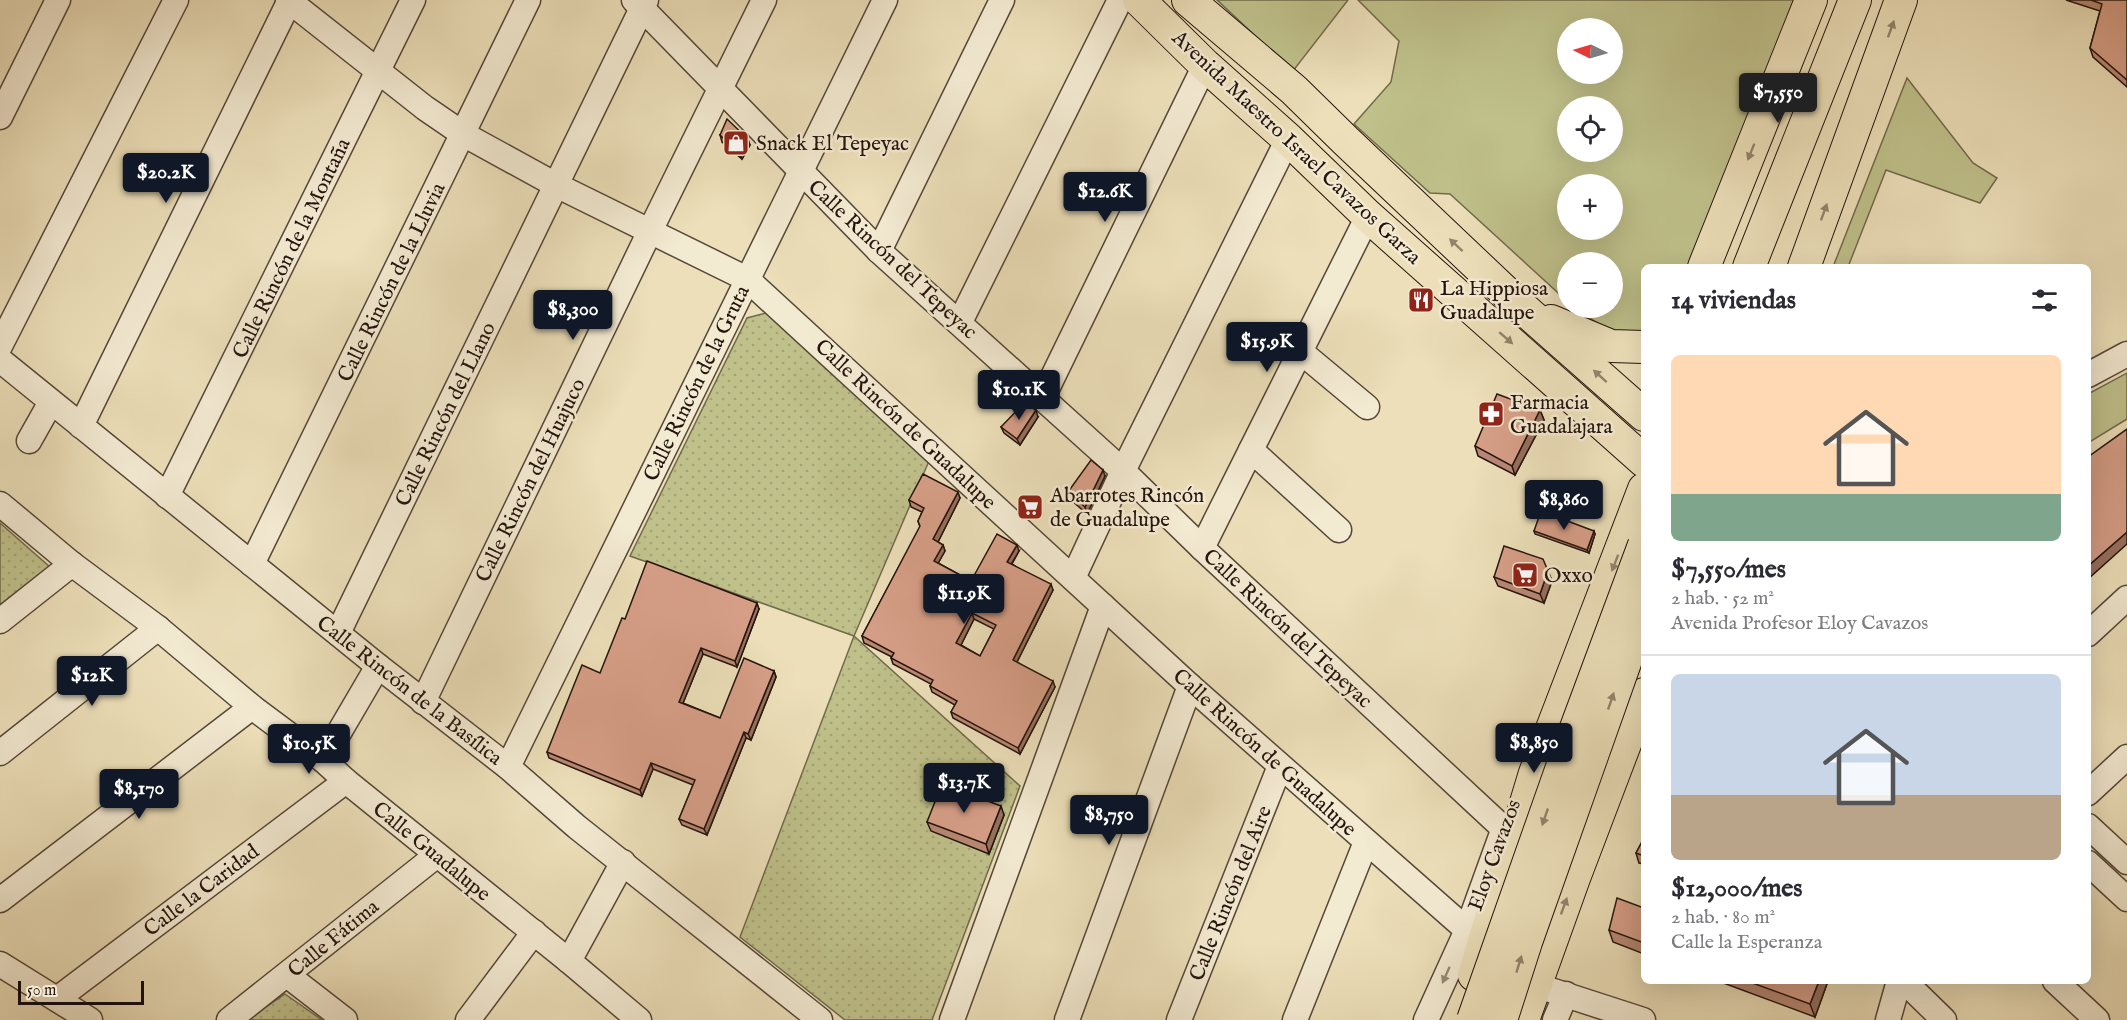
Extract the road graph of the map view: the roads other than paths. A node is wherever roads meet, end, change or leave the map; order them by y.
1 (57, 0) edge
2 (176, 0) edge
3 (289, 0) edge
4 (413, 0) edge
5 (528, 0) edge
6 (764, 0) edge
7 (885, 0) edge
8 (1002, 0) edge
9 (1120, 0) edge
10 (1139, 0) edge
11 (1164, 0) edge
12 (1188, 0) edge
13 (1810, 0) edge
14 (1832, 0) edge
15 (1855, 0) edge
16 (1876, 0) edge
17 (1901, 0) edge
18 (641, 3) edge
19 (1211, 21) junction
20 (1205, 65) junction
21 (378, 72) junction
22 (721, 87) junction
23 (0, 117) edge
24 (463, 134) junction
25 (1288, 139) junction
26 (1346, 141) junction
27 (801, 171) junction
28 (556, 185) junction
29 (1368, 216) junction
30 (650, 231) junction
31 (879, 251) junction
32 (1738, 263) edge
33 (1705, 264) edge
34 (1773, 264) edge
35 (1805, 264) edge
36 (747, 279) junction
37 (1516, 302) junction
38 (960, 322) junction
39 (0, 346) edge
40 (1641, 346) edge
41 (1301, 351) junction
42 (2127, 354) edge
43 (0, 360) edge
44 (2091, 373) edge
45 (1042, 399) junction
46 (51, 402) junction
47 (1367, 407) dead end
48 (1641, 412) edge
49 (81, 426) junction
50 (29, 441) dead end
51 (1251, 450) junction
52 (1641, 458) edge
53 (1123, 471) junction
54 (167, 496) junction
55 (1641, 497) edge
56 (0, 504) edge
57 (1339, 530) dead end
58 (1203, 548) junction
59 (1641, 553) edge
60 (72, 564) junction
61 (252, 564) junction
62 (1073, 578) junction
63 (2127, 598) edge
64 (1103, 606) junction
65 (1641, 617) edge
66 (1594, 618) junction
67 (0, 621) edge
68 (158, 628) junction
69 (2091, 631) edge
70 (338, 633) junction
71 (1641, 657) edge
72 (378, 666) junction
73 (1190, 686) junction
74 (1567, 687) junction
75 (423, 702) junction
76 (1641, 703) edge
77 (252, 707) junction
78 (0, 753) edge
79 (2127, 757) edge
80 (323, 760) junction
81 (1280, 766) junction
82 (508, 767) junction
83 (346, 781) junction
84 (2091, 790) edge
85 (1503, 828) junction
86 (2091, 829) edge
87 (1366, 842) junction
88 (437, 855) junction
89 (623, 862) junction
90 (2127, 862) edge
91 (2091, 866) edge
92 (2127, 899) edge
93 (0, 900) edge
94 (1467, 930) junction
95 (534, 932) junction
96 (569, 961) junction
97 (0, 963) edge
98 (287, 975) junction
99 (1898, 984) edge
100 (1907, 984) edge
101 (2058, 984) edge
102 (1535, 985) junction
103 (1566, 994) junction
104 (57, 999) junction
105 (629, 1017) edge
106 (90, 1020) edge
107 (229, 1020) edge
108 (345, 1020) edge
109 (468, 1020) edge
110 (820, 1020) edge
111 (952, 1020) edge
112 (1067, 1020) edge
113 (1179, 1020) edge
114 (1295, 1020) edge
115 (1426, 1020) edge
116 (1461, 1020) edge
117 (1473, 1020) edge
118 (1501, 1020) edge
119 (1523, 1020) edge
120 (1555, 1020) edge
121 (1643, 1020) edge
122 (1888, 1020) edge
123 (1944, 1020) edge
124 (2097, 1020) edge

1 - 23 street
2 - 39 street
3 - 21 street, Calle Rincón de Guadalupe
3 - 49 street
4 - 21 street, Calle Rincón de la Montaña
5 - 24 street, Calle Rincón de la Lluvia
6 - 22 street, Calle Rincón del Huajuco
7 - 27 street, Calle Rincón de la Gruta
8 - 31 street
9 - 38 street
10 - 20 main road, Avenida Maestro Israel Cavazos Garza
11 - 19 main road
12 - 19 main road, Avenida Maestro Israel Cavazos Garza
13 -> 33 main road
14 - 32 main road
15 - 32 main road
16 - 34 main road
35 -> 17 main road
18 - 22 street, Calle Rincón del Tepeyac
18 - 28 street, Calle Rincón del Llano
19 - 26 main road, Avenida Maestro Israel Cavazos Garza
20 - 25 main road, Avenida Maestro Israel Cavazos Garza
20 - 26 main road
20 - 45 street
21 - 24 street, Calle Rincón de Guadalupe
21 - 54 street, Calle Rincón de la Montaña
22 - 27 street, Calle Rincón del Tepeyac
22 - 30 street, Calle Rincón del Huajuco
24 - 28 street, Calle Rincón de Guadalupe
24 - 61 street, Calle Rincón de la Lluvia
25 - 29 main road, Avenida Maestro Israel Cavazos Garza
25 - 53 street
37 -> 26 main road, Avenida Maestro Israel Cavazos Garza
27 - 31 street, Calle Rincón del Tepeyac
27 - 36 street, Calle Rincón de la Gruta
28 - 30 street, Calle Rincón de Guadalupe
28 - 70 street, Calle Rincón del Llano
29 - 41 street
29 -> 52 main road, Avenida Maestro Israel Cavazos Garza
30 - 36 street, Calle Rincón de Guadalupe
30 - 75 street, Calle Rincón del Huajuco
31 - 38 street, Calle Rincón del Tepeyac
36 - 62 street, Calle Rincón de Guadalupe
36 - 82 street, Calle Rincón de la Gruta
37 - 40 main road
48 -> 37 main road, Avenida Maestro Israel Cavazos Garza
38 - 45 street, Calle Rincón del Tepeyac
41 - 47 street
41 - 51 street
42 - 44 street
43 - 46 street, Calle Rincón de la Basílica
45 - 53 street, Calle Rincón del Tepeyac
46 - 49 street, Calle Rincón de la Basílica
46 - 50 street
49 - 54 street, Calle Rincón de la Basílica
51 - 57 street
51 - 58 street
53 - 58 street, Calle Rincón del Tepeyac
53 - 62 street
54 - 61 street, Calle Rincón de la Basílica
55 -> 66 main road
56 - 60 street, Calle Guadalupe
58 - 85 street, Calle Rincón del Tepeyac
59 -> 117 main road, bridge
60 - 67 street
60 - 68 street, Calle Guadalupe
61 - 70 street, Calle Rincón de la Basílica
62 - 64 street, Calle Rincón de Guadalupe
63 - 69 street
64 - 73 street, Calle Rincón de Guadalupe
64 - 111 street
118 -> 65 main road, bridge
66 - 71 main road
66 - 74 main road
68 - 77 street, Calle Guadalupe
68 - 78 street
70 - 72 street, Calle Rincón de la Basílica
72 - 75 street, Calle Rincón de la Basílica
72 - 80 street
73 - 81 street, Calle Rincón de Guadalupe
73 - 112 street
74 - 76 main road
74 - 85 street, Eloy Cavazos
74 - 116 main road
75 - 82 street, Calle Rincón de la Basílica
102 -> 76 main road
77 - 80 street, Calle Guadalupe
77 - 93 street
79 - 84 street
80 - 83 street, Calle Guadalupe
81 - 87 street, Calle Rincón de Guadalupe
81 - 113 street, Calle Rincón del Aire
82 - 89 street, Calle Rincón de la Basílica
83 - 88 street, Calle Guadalupe
83 - 104 street, Calle la Caridad
85 - 94 street, Eloy Cavazos
86 - 90 street
87 - 94 street, Calle Rincón de Guadalupe
87 - 114 street
88 - 95 street, Calle Guadalupe
88 - 98 street, Calle Fátima
89 - 96 street
89 - 110 street, Calle Rincón de la Basílica
91 - 92 street
94 -> 115 street, Eloy Cavazos
95 - 96 street, Calle Guadalupe
95 - 109 street
96 - 105 street, Calle Guadalupe
97 - 104 street
98 - 107 street, Calle Fátima
98 - 108 street
99 - 122 street
100 - 123 street
101 - 124 street
102 - 103 street
102 - 119 main road
103 - 120 street
103 - 121 street
104 - 106 street

